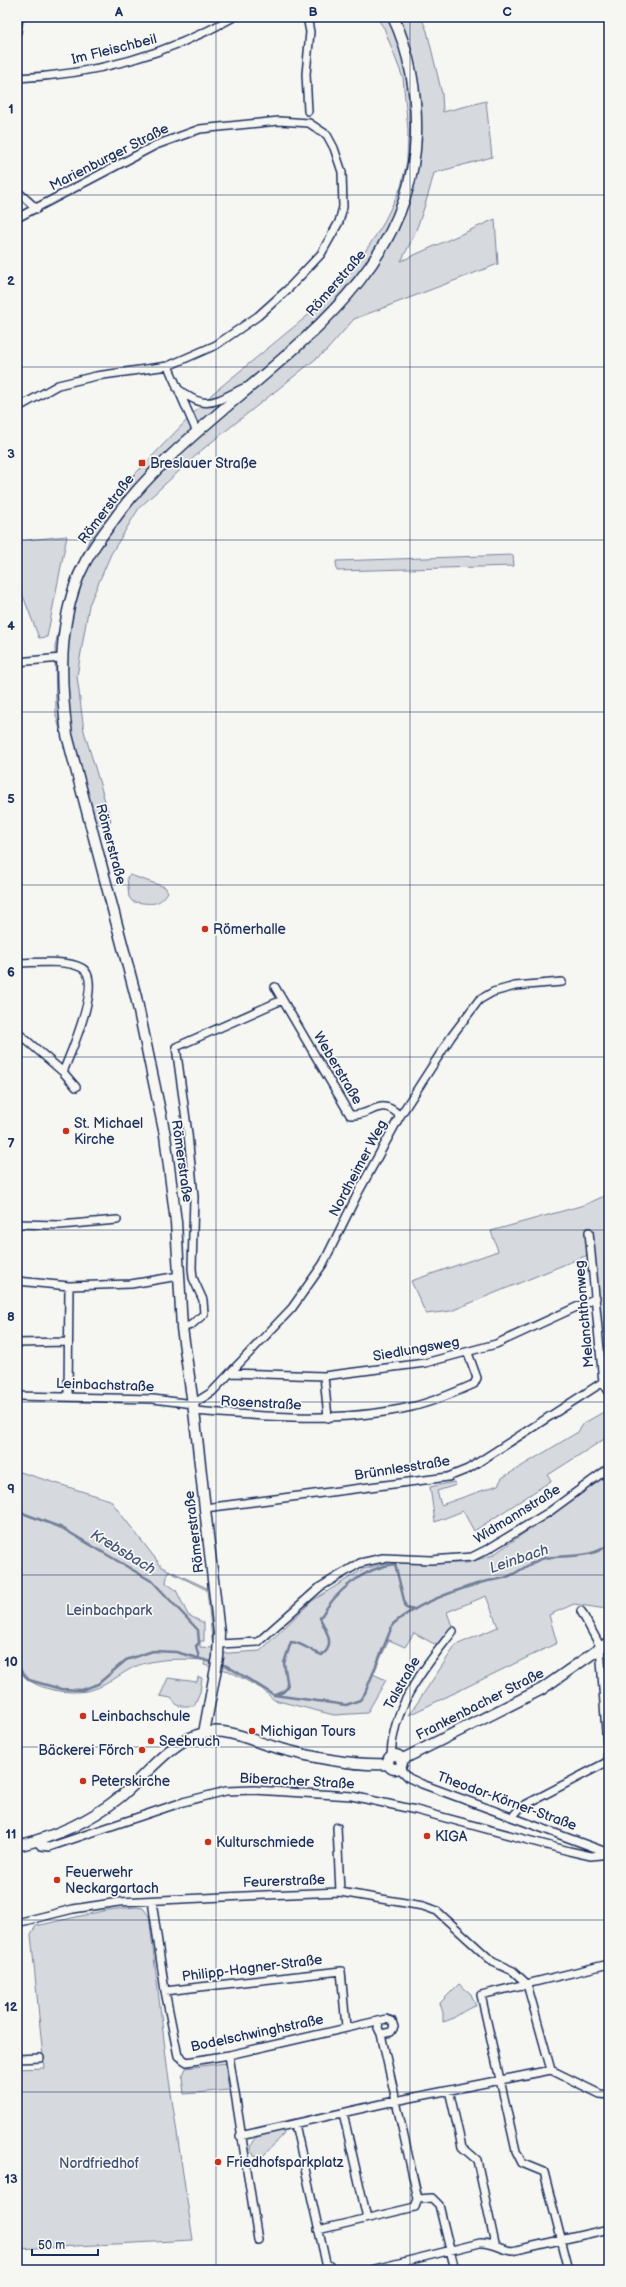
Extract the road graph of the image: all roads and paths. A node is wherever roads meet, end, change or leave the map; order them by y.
1 (234, 17) edge
2 (307, 17) edge
3 (393, 17) edge
4 (19, 18) edge
5 (17, 32) edge
6 (17, 78) edge
7 (308, 111) dead end
8 (17, 191) edge
9 (37, 209) junction
10 (17, 218) edge
11 (168, 366) junction
12 (250, 385) junction
13 (175, 387) junction
14 (17, 408) edge
15 (196, 430) junction
16 (61, 658) junction
17 (17, 662) edge
18 (17, 963) edge
19 (562, 982) dead end
20 (275, 987) dead end
21 (282, 1000) junction
22 (17, 1032) edge
23 (63, 1072) junction
24 (76, 1087) dead end
25 (400, 1116) junction
26 (117, 1220) dead end
27 (17, 1224) edge
28 (590, 1232) dead end
29 (179, 1276) junction
30 (17, 1281) edge
31 (69, 1286) junction
32 (596, 1298) junction
33 (182, 1328) junction
34 (68, 1342) junction
35 (17, 1343) edge
36 (468, 1353) junction
37 (230, 1373) junction
38 (324, 1376) junction
39 (603, 1382) junction
40 (609, 1392) edge
41 (17, 1396) edge
42 (68, 1396) junction
43 (193, 1408) junction
44 (328, 1418) junction
45 (609, 1468) edge
46 (205, 1508) junction
47 (581, 1611) dead end
48 (453, 1631) dead end
49 (219, 1644) junction
50 (605, 1644) edge
51 (204, 1733) junction
52 (389, 1760) junction
53 (608, 1761) edge
54 (400, 1764) junction
55 (512, 1816) junction
56 (337, 1827) dead end
57 (36, 1841) junction
58 (17, 1846) edge
59 (609, 1854) edge
60 (340, 1892) junction
61 (152, 1901) junction
62 (17, 1924) edge
63 (609, 1964) edge
64 (526, 1984) junction
65 (165, 1991) junction
66 (379, 2022) junction
67 (346, 2027) junction
68 (381, 2034) junction
69 (229, 2055) junction
70 (40, 2058) dead end
71 (17, 2059) edge
72 (551, 2070) junction
73 (500, 2078) junction
74 (449, 2090) junction
75 (609, 2095) edge
76 (395, 2101) junction
77 (343, 2113) junction
78 (295, 2124) junction
79 (240, 2136) junction
80 (418, 2199) junction
81 (367, 2218) junction
82 (609, 2229) edge
83 (318, 2230) junction
84 (258, 2240) dead end
85 (562, 2240) junction
86 (495, 2244) junction
87 (450, 2250) junction
88 (334, 2270) edge
89 (372, 2270) edge
90 (455, 2270) edge
91 (569, 2270) edge

1 - 6 street, Im Fleischbeil
2 - 7 street
3 - 12 main road, Römerstraße
4 - 5 street
8 - 9 street
9 - 10 street, Marienburger Straße
9 - 11 street, Marienburger Straße
11 - 13 street
11 - 14 street, Marienburger Straße
12 - 13 street
12 - 15 main road, Römerstraße
13 - 15 street
15 - 16 main road, Römerstraße
16 - 17 street
16 - 29 main road, Römerstraße
18 - 23 street
19 - 25 street, Nordheimer Weg
20 - 21 street, Weberstraße
21 - 25 street, Weberstraße
21 - 33 street, Römerstraße
22 - 23 street
23 - 24 street
25 - 37 street, Nordheimer Weg
26 - 27 street
28 - 32 street, Melanchthonweg
29 - 31 street
29 - 33 main road, Römerstraße
30 - 31 street
31 - 34 street
32 - 36 street, Siedlungsweg
32 - 39 street, Melanchthonweg
33 - 43 main road, Römerstraße
34 - 35 street
34 - 42 street
36 - 38 street, Siedlungsweg
36 - 44 street, Rosenstraße
37 - 38 street, Siedlungsweg
37 - 43 street, Nordheimer Weg
38 - 44 street
39 - 40 street, Melanchthonweg
39 - 46 street, Brünnlesstraße
41 - 42 street, Leinbachstraße
42 - 43 street, Leinbachstraße
43 - 44 street, Rosenstraße
43 - 46 main road, Römerstraße
45 - 49 street, Widmannstraße
46 - 49 main road, Römerstraße
47 - 50 street
48 - 52 street, Talstraße
49 - 51 main road, Römerstraße
50 - 53 street
50 - 54 main road, Frankenbacher Straße
51 - 52 main road
51 - 57 main road
52 - 54 main road
53 - 55 street
54 - 55 street, Theodor-Körner-Straße
55 - 59 street, Theodor-Körner-Straße
56 - 60 street
57 - 58 main road
57 - 59 street, Biberacher Straße
60 - 61 street, Feurerstraße
60 - 64 street, Feurerstraße
61 - 62 street, Feurerstraße
61 - 65 street, Bodelschwinghstraße
63 - 64 street
64 - 72 street
64 - 73 street
65 - 67 street, Philipp-Hagner-Straße
65 - 69 street, Bodelschwinghstraße
66 - 67 street, Bodelschwinghstraße
66 - 68 street
66 - 68 street, Bodelschwinghstraße
67 - 69 street, Bodelschwinghstraße
68 - 76 street
69 - 79 street
70 - 71 street
72 - 73 street
72 - 75 street
73 - 74 street
73 - 85 street
74 - 76 street
74 - 86 street
76 - 77 street
76 - 80 street
77 - 78 street
77 - 81 street
78 - 79 street
78 - 83 street
79 - 84 street
80 - 81 street
80 - 87 street
81 - 83 street
82 - 85 street
83 - 88 street
85 - 86 street
85 - 91 street
86 - 87 street
87 - 89 street
87 - 90 street

